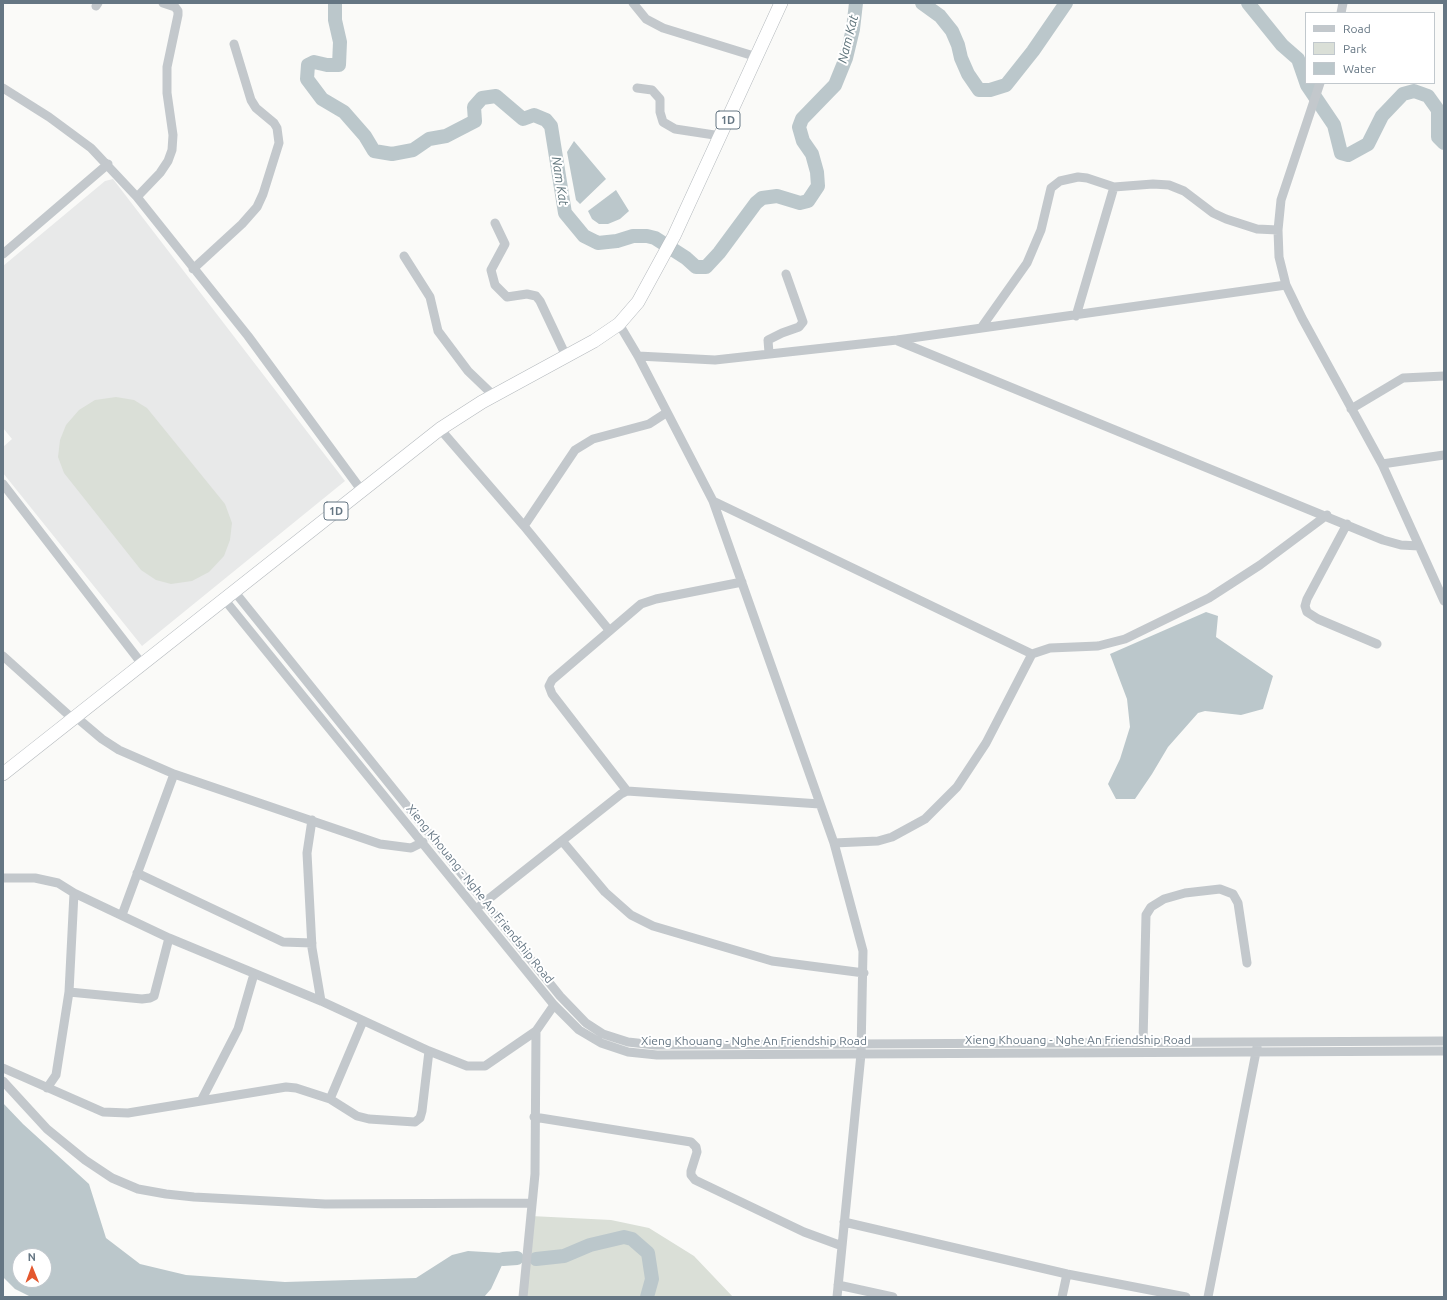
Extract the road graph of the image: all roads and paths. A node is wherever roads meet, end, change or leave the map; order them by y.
1 (162, 3) edge
2 (633, 3) edge
3 (781, 3) edge
4 (234, 44) dead end
5 (757, 57) junction
6 (1320, 84) edge
7 (3, 88) edge
8 (637, 88) dead end
9 (721, 136) junction
10 (108, 164) junction
11 (1114, 187) junction
12 (137, 197) junction
13 (494, 223) dead end
14 (1278, 230) junction
15 (3, 254) edge
16 (404, 256) dead end
17 (193, 269) junction
18 (786, 274) dead end
19 (1286, 285) junction
20 (1076, 316) junction
21 (619, 324) junction
22 (981, 328) junction
23 (897, 340) junction
24 (769, 353) junction
25 (566, 356) junction
26 (638, 356) junction
27 (1444, 376) edge
28 (493, 395) junction
29 (1351, 409) junction
30 (666, 413) junction
31 (440, 429) junction
32 (1444, 456) edge
33 (1382, 464) junction
34 (3, 484) edge
35 (362, 491) junction
36 (713, 501) junction
37 (1327, 515) junction
38 (1347, 524) junction
39 (524, 526) junction
40 (1419, 546) junction
41 (742, 582) junction
42 (229, 595) junction
43 (1444, 601) edge
44 (609, 630) junction
45 (1378, 644) dead end
46 (1032, 654) junction
47 (3, 656) edge
48 (142, 664) junction
49 (74, 718) junction
50 (3, 774) edge
51 (174, 774) junction
52 (628, 791) junction
53 (820, 804) junction
54 (312, 820) junction
55 (423, 842) junction
56 (562, 842) junction
57 (834, 843) junction
58 (137, 873) junction
59 (3, 878) edge
60 (74, 893) junction
61 (485, 902) junction
62 (476, 908) junction
63 (122, 915) junction
64 (169, 938) junction
65 (312, 943) junction
66 (1247, 963) dead end
67 (864, 973) junction
68 (254, 974) junction
69 (69, 992) junction
70 (321, 1001) junction
71 (554, 1005) junction
72 (363, 1020) junction
73 (536, 1031) junction
74 (1444, 1040) edge
75 (1258, 1041) junction
76 (1143, 1042) junction
77 (861, 1050) junction
78 (429, 1051) junction
79 (1444, 1051) edge
80 (1257, 1052) junction
81 (3, 1068) edge
82 (3, 1081) edge
83 (47, 1088) junction
84 (202, 1099) junction
85 (330, 1099) junction
86 (534, 1117) junction
87 (532, 1203) junction
88 (844, 1222) junction
89 (842, 1246) junction
90 (1067, 1274) junction
91 (838, 1285) junction
92 (523, 1297) edge
93 (837, 1297) edge
94 (893, 1297) edge
95 (1062, 1297) edge
96 (1186, 1297) edge
97 (1208, 1297) edge

1 - 12 street
2 - 5 street
3 - 5 highway, 1D
4 - 17 street
5 - 9 highway, 1D
6 - 14 street
7 - 10 street
8 - 9 street
9 - 21 highway, 1D
10 - 12 street
10 - 15 street
11 - 14 street
11 - 20 street
11 - 22 street
12 - 17 street
13 - 25 street
14 - 19 street
16 - 28 street
17 - 35 street
18 - 24 street
19 - 20 street
19 - 29 street
20 - 22 street
21 - 25 highway, 1D
21 - 26 street
22 - 23 street
23 - 24 street
23 - 37 street
24 - 26 street
25 - 28 highway, 1D
26 - 30 street
27 - 29 street
28 - 31 highway, 1D
29 - 33 street
30 - 36 street
30 - 39 street
31 - 35 highway, 1D
31 - 39 street
32 - 33 street
33 - 40 street
34 - 48 street
35 - 42 highway, 1D
36 - 41 street
36 - 46 street
37 - 38 street
37 - 46 street
38 - 40 street
38 - 45 street
39 - 44 street
40 - 43 street
41 - 44 street
41 - 53 street
42 - 48 highway, 1D
42 - 55 street, Xieng Khouang - Nghe An Friendship Road
42 - 61 street, Xieng Khouang - Nghe An Friendship Road
44 - 52 street
46 - 57 street
47 - 49 street
48 - 49 highway, 1D
49 - 50 highway, 1D
49 - 51 street
51 - 54 street
51 - 58 street
52 - 53 street
52 - 56 street
53 - 57 street
54 - 55 street
54 - 65 street
55 - 62 street, Xieng Khouang - Nghe An Friendship Road
56 - 61 street
56 - 67 street
57 - 67 street
58 - 63 street
58 - 65 street
59 - 60 street
60 - 63 street
60 - 69 street
61 - 62 street
61 - 77 street, Xieng Khouang - Nghe An Friendship Road
62 - 71 street, Xieng Khouang - Nghe An Friendship Road
63 - 64 street
64 - 68 street
64 - 69 street
65 - 70 street
66 - 76 street
67 - 77 street
68 - 70 street
68 - 84 street
69 - 83 street
70 - 72 street
71 - 73 street
71 - 77 street, Xieng Khouang - Nghe An Friendship Road
72 - 78 street
72 - 85 street
73 - 78 street
73 - 86 street
74 - 75 street, Xieng Khouang - Nghe An Friendship Road
75 - 76 street, Xieng Khouang - Nghe An Friendship Road
75 - 80 street
76 - 77 street, Xieng Khouang - Nghe An Friendship Road
77 - 80 street, Xieng Khouang - Nghe An Friendship Road
77 - 88 street
78 - 85 street
79 - 80 street, Xieng Khouang - Nghe An Friendship Road
80 - 97 street
81 - 83 street
82 - 87 street
83 - 84 street
84 - 85 street
86 - 87 street
86 - 89 street
87 - 92 street
88 - 89 street
88 - 90 street
89 - 91 street
90 - 95 street
90 - 96 street
91 - 93 street
91 - 94 street

